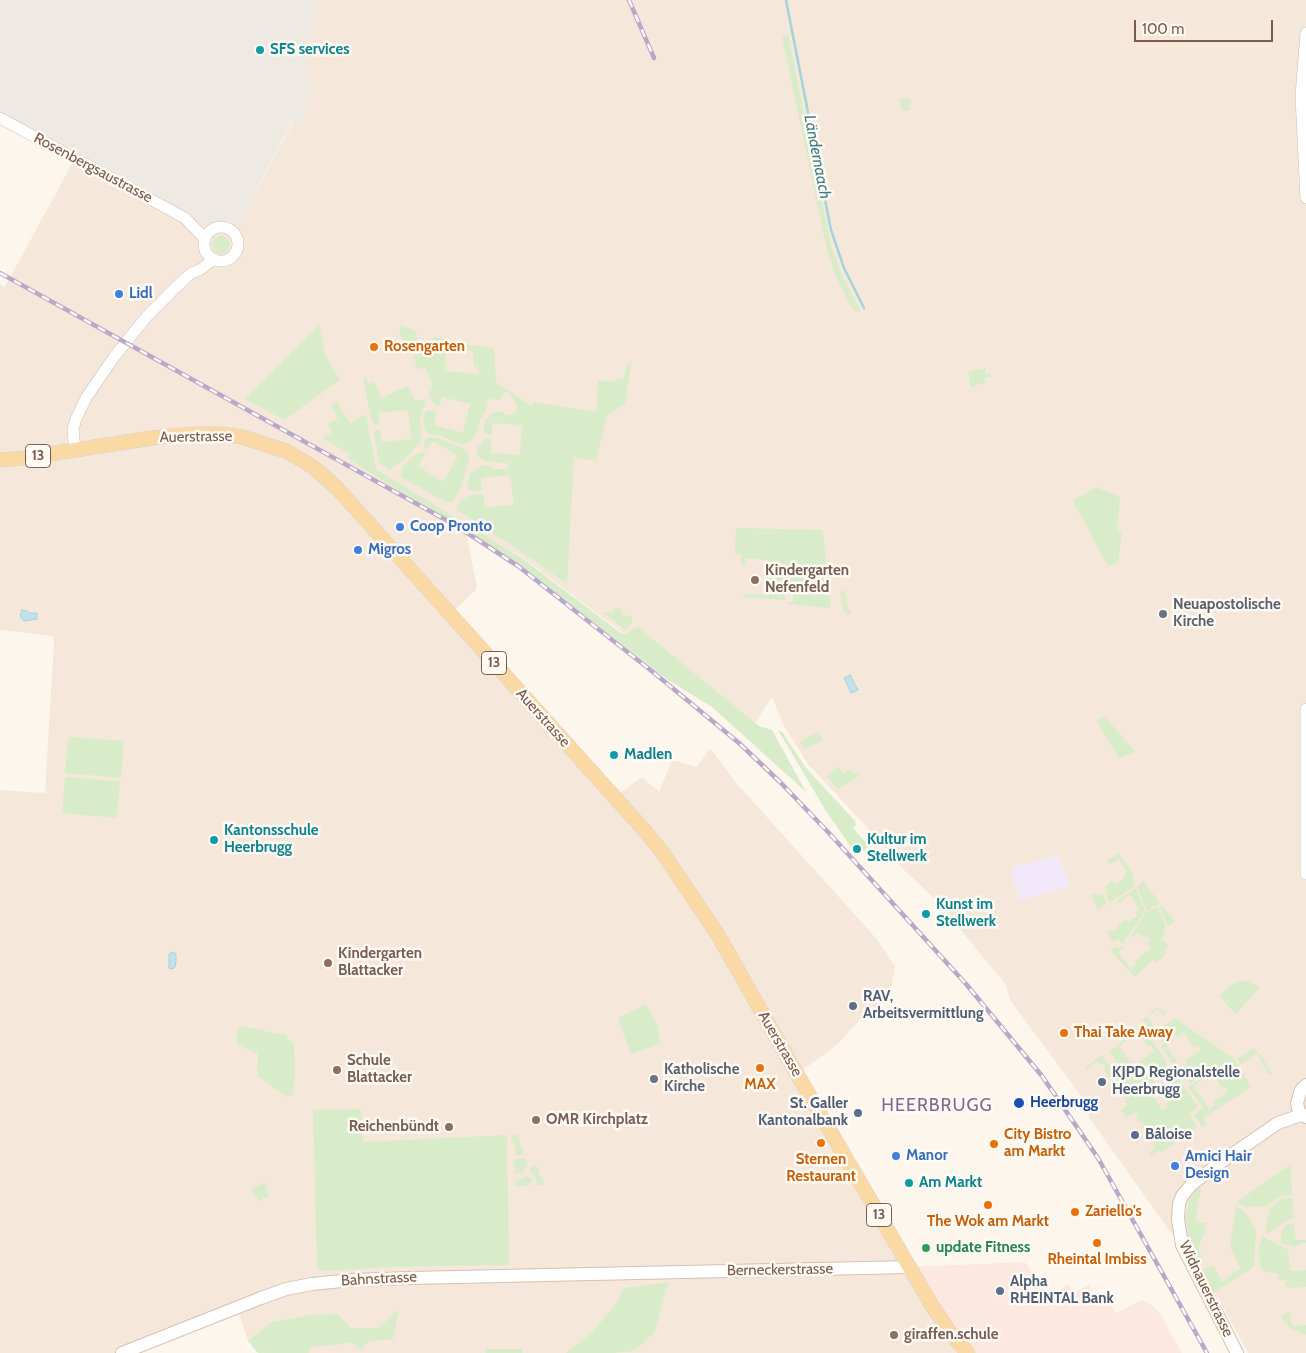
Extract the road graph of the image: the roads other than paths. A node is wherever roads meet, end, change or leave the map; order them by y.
1 (1306, 33) edge
2 (0, 118) edge
3 (1306, 198) edge
4 (185, 218) junction
5 (215, 228) junction
6 (205, 244) junction
7 (214, 259) junction
8 (190, 274) junction
9 (75, 450) junction
10 (0, 460) edge
11 (1306, 709) edge
12 (1306, 874) edge
13 (1306, 1085) edge
14 (1301, 1112) edge
15 (910, 1268) junction
16 (649, 1273) joint
17 (122, 1353) edge
18 (968, 1353) edge
19 (1237, 1353) edge

1 - 3 street
2 - 4 street, Rosenbergsaustrasse
4 - 5 street, Rosenbergsaustrasse
4 - 6 street, Rosenbergsaustrasse
5 - 6 street
5 - 7 street
6 - 7 street
6 - 8 street
7 - 8 street
8 - 9 street
9 - 10 main road, Auerstrasse / 13
9 - 15 main road, Auerstrasse / 13
11 - 12 street
13 - 14 main road
14 - 19 main road, Widnauerstrasse
15 - 16 main road, Berneckerstrasse
15 - 18 main road, 13
16 - 17 main road, Bahnstrasse

